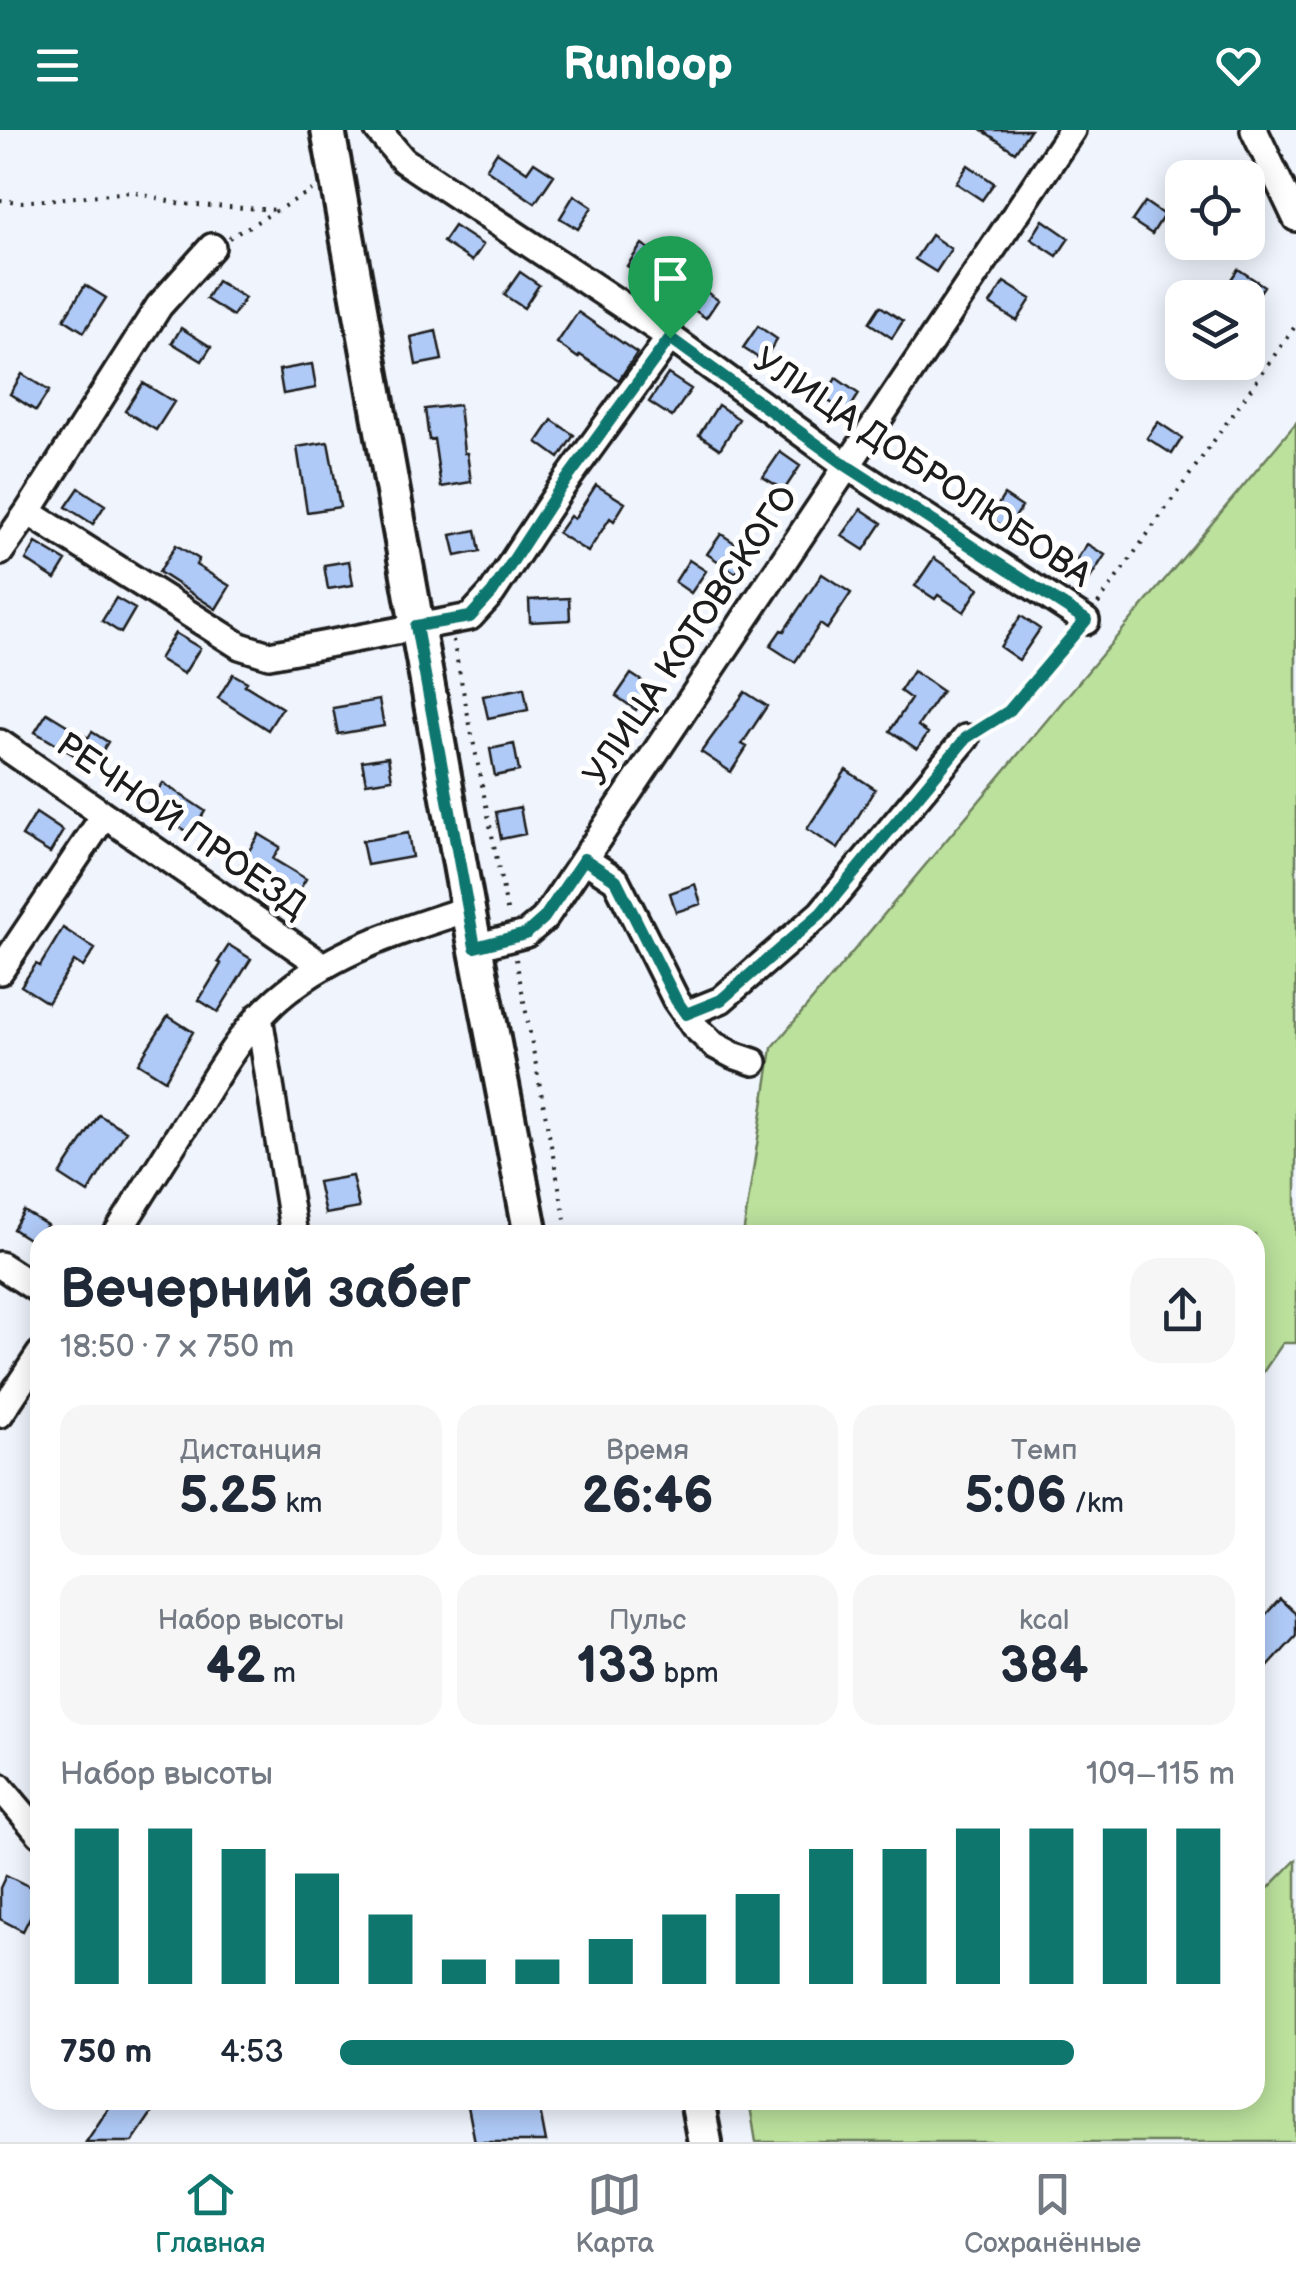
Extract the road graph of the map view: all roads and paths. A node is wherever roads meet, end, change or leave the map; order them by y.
1 (328, 130) edge
2 (378, 130) edge
3 (1071, 130) edge
4 (1254, 130) edge
5 (338, 176) junction
6 (0, 200) edge
7 (277, 210) junction
8 (1296, 218) edge
9 (212, 248) joint
10 (1296, 325) edge
11 (670, 338) junction
12 (847, 466) junction
13 (28, 512) junction
14 (0, 552) edge
15 (1086, 620) junction
16 (416, 626) junction
17 (966, 738) joint
18 (0, 743) edge
19 (104, 816) junction
20 (584, 859) junction
21 (468, 909) junction
22 (475, 947) junction
23 (323, 966) junction
24 (0, 971) edge
25 (686, 1014) junction
26 (260, 1016) junction
27 (754, 1062) dead end
28 (122, 1225) edge
29 (292, 1225) edge
30 (529, 1225) edge
31 (0, 1265) edge
32 (30, 1285) edge
33 (30, 1369) edge
34 (0, 1414) edge
35 (0, 1787) edge
36 (30, 1822) edge
37 (699, 2110) edge
38 (705, 2142) edge

1 - 5 main road
2 - 11 street, УЛИЦА ДОБРОЛЮБОВА
3 - 12 street, УЛИЦА КОТОВСКОГО
4 - 8 street
5 - 7 path
5 - 16 main road
6 - 7 path
7 - 9 path
9 - 13 street
10 - 15 path
11 - 12 street, УЛИЦА ДОБРОЛЮБОВА
11 - 16 street
12 - 15 street, УЛИЦА ДОБРОЛЮБОВА
12 - 20 street, УЛИЦА КОТОВСКОГО
13 - 14 street
13 - 16 street
15 - 17 path
16 - 21 main road
17 - 25 street
18 - 19 street, РЕЧНОЙ ПРОЕЗД
19 - 23 street, РЕЧНОЙ ПРОЕЗД
19 - 24 street
20 - 22 street, УЛИЦА КОТОВСКОГО
20 - 25 street
21 - 22 main road
21 - 23 street
22 - 30 main road
23 - 26 street
25 - 27 street
26 - 28 street
26 - 29 street
31 - 32 street
33 - 34 street
35 - 36 street
37 - 38 main road

